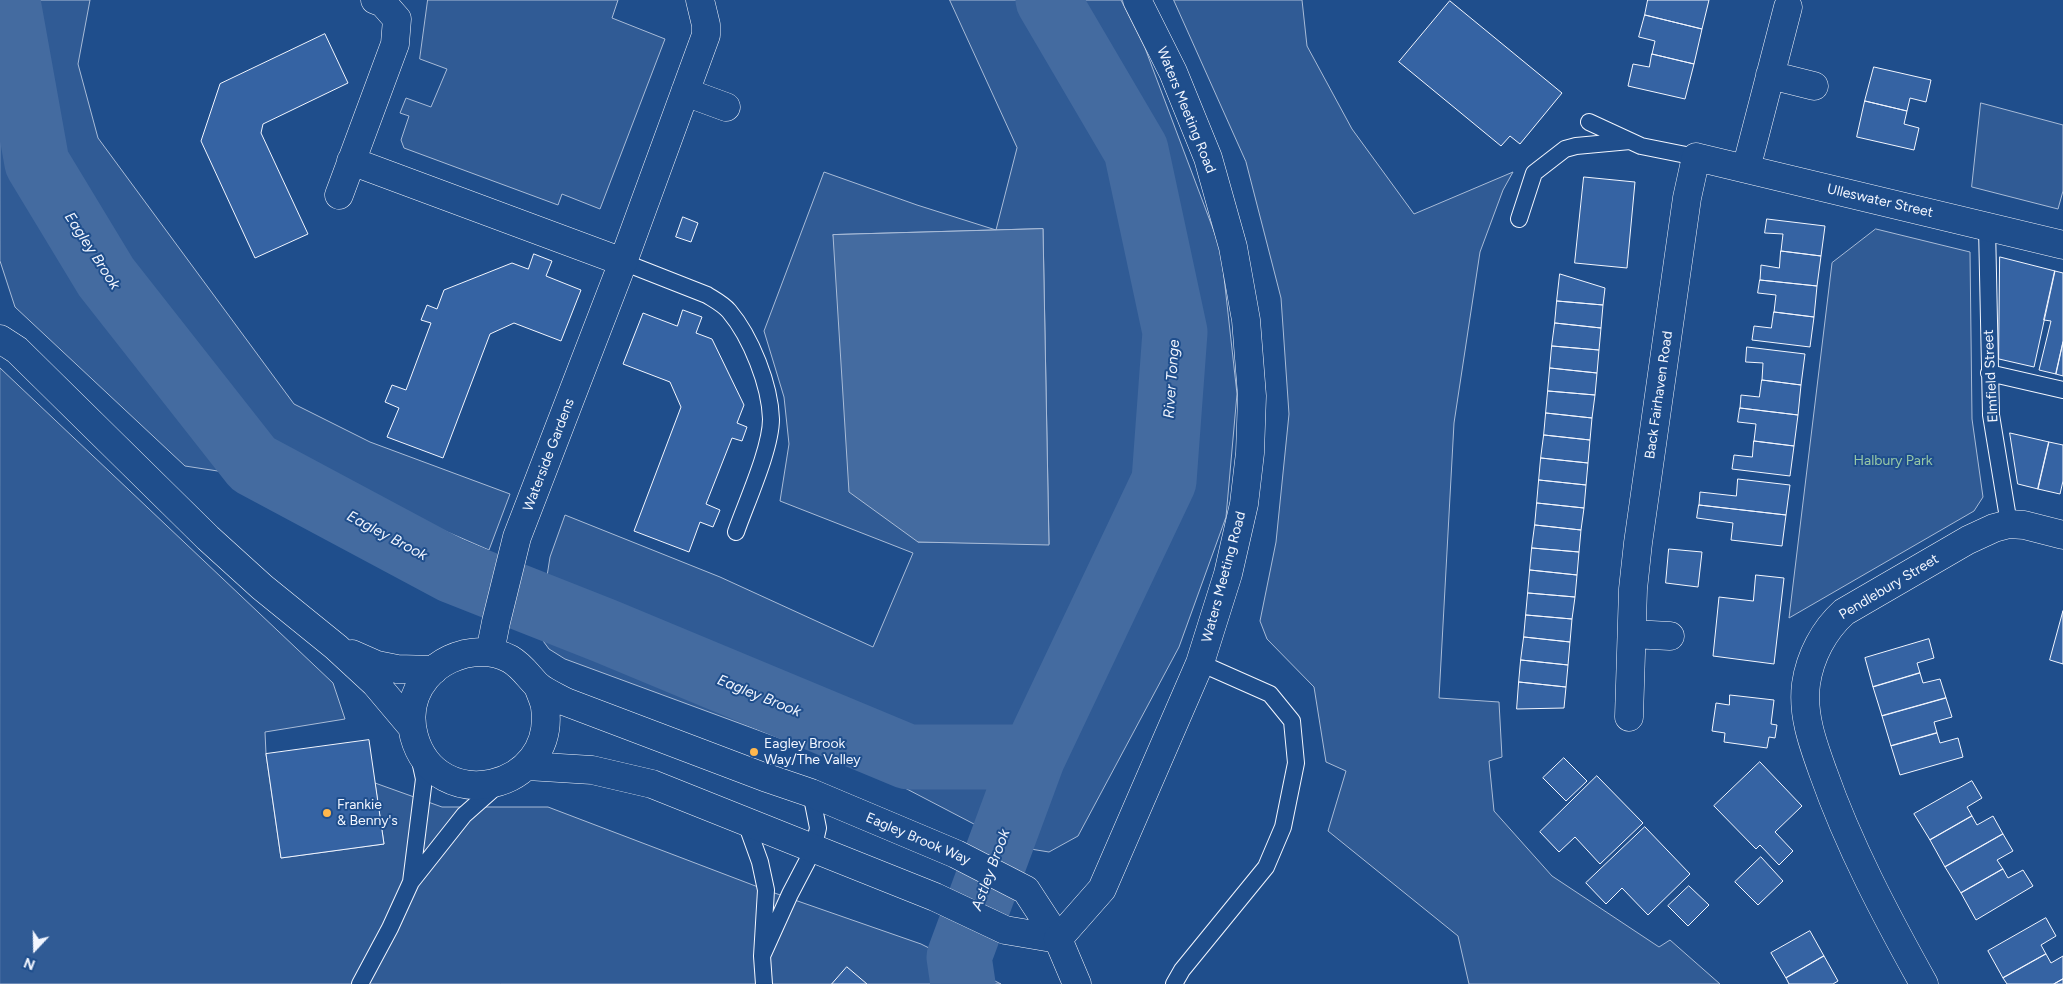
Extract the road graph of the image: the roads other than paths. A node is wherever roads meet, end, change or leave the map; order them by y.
1 (375, 0) edge
2 (700, 0) edge
3 (1137, 0) edge
4 (1788, 7) dead end
5 (1770, 75) junction
6 (1814, 86) dead end
7 (685, 92) junction
8 (726, 107) dead end
9 (1589, 122) dead end
10 (1630, 141) junction
11 (1696, 157) junction
12 (352, 161) junction
13 (1746, 169) junction
14 (339, 196) dead end
15 (1519, 219) dead end
16 (1987, 226) junction
17 (2063, 244) edge
18 (623, 262) junction
19 (0, 339) edge
20 (1989, 373) junction
21 (2063, 390) edge
22 (2009, 524) junction
23 (736, 532) dead end
24 (2063, 535) edge
25 (1632, 634) junction
26 (1670, 636) dead end
27 (336, 647) junction
28 (490, 652) junction
29 (1200, 663) junction
30 (434, 670) junction
31 (538, 686) junction
32 (1629, 717) dead end
33 (414, 736) junction
34 (527, 766) junction
35 (501, 782) junction
36 (811, 794) junction
37 (746, 823) junction
38 (814, 850) junction
39 (411, 882) junction
40 (1058, 939) junction
41 (762, 956) junction
42 (360, 984) edge
43 (764, 984) edge
44 (1077, 984) edge
45 (1174, 984) edge
46 (1924, 984) edge

1 - 12 street
2 - 7 street, Waterside Gardens
3 - 29 street, Waters Meeting Road
4 - 5 street
5 - 6 street
5 - 13 street
7 - 8 street
7 - 18 street, Waterside Gardens
9 - 10 lane
10 - 11 lane
10 - 15 lane
11 - 13 street, Ulleswater Street
11 - 25 street, Back Fairhaven Road
12 - 14 street
12 - 18 street
13 - 16 street, Ulleswater Street
16 - 17 street, Ulleswater Street
16 - 20 lane, Elmfield Street
18 - 23 lane
18 - 28 street, Waterside Gardens
19 - 27 street
20 - 21 lane
20 - 22 lane, Elmfield Street
22 - 24 street, Pendlebury Street
22 - 46 street, Pendlebury Street
25 - 26 street
25 - 32 street, Back Fairhaven Road
27 - 30 street
27 - 33 street
28 - 30 street
28 - 31 street
29 - 40 street, Waters Meeting Road
29 - 45 lane
30 - 33 street
31 - 34 street
31 - 36 street, Eagley Brook Way
33 - 35 street
33 - 39 lane
34 - 35 street
34 - 37 street
35 - 39 lane
36 - 38 lane
36 - 40 street, Eagley Brook Way
37 - 38 street
37 - 41 lane
38 - 40 street
38 - 41 lane
39 - 42 lane
40 - 44 street
41 - 43 lane

